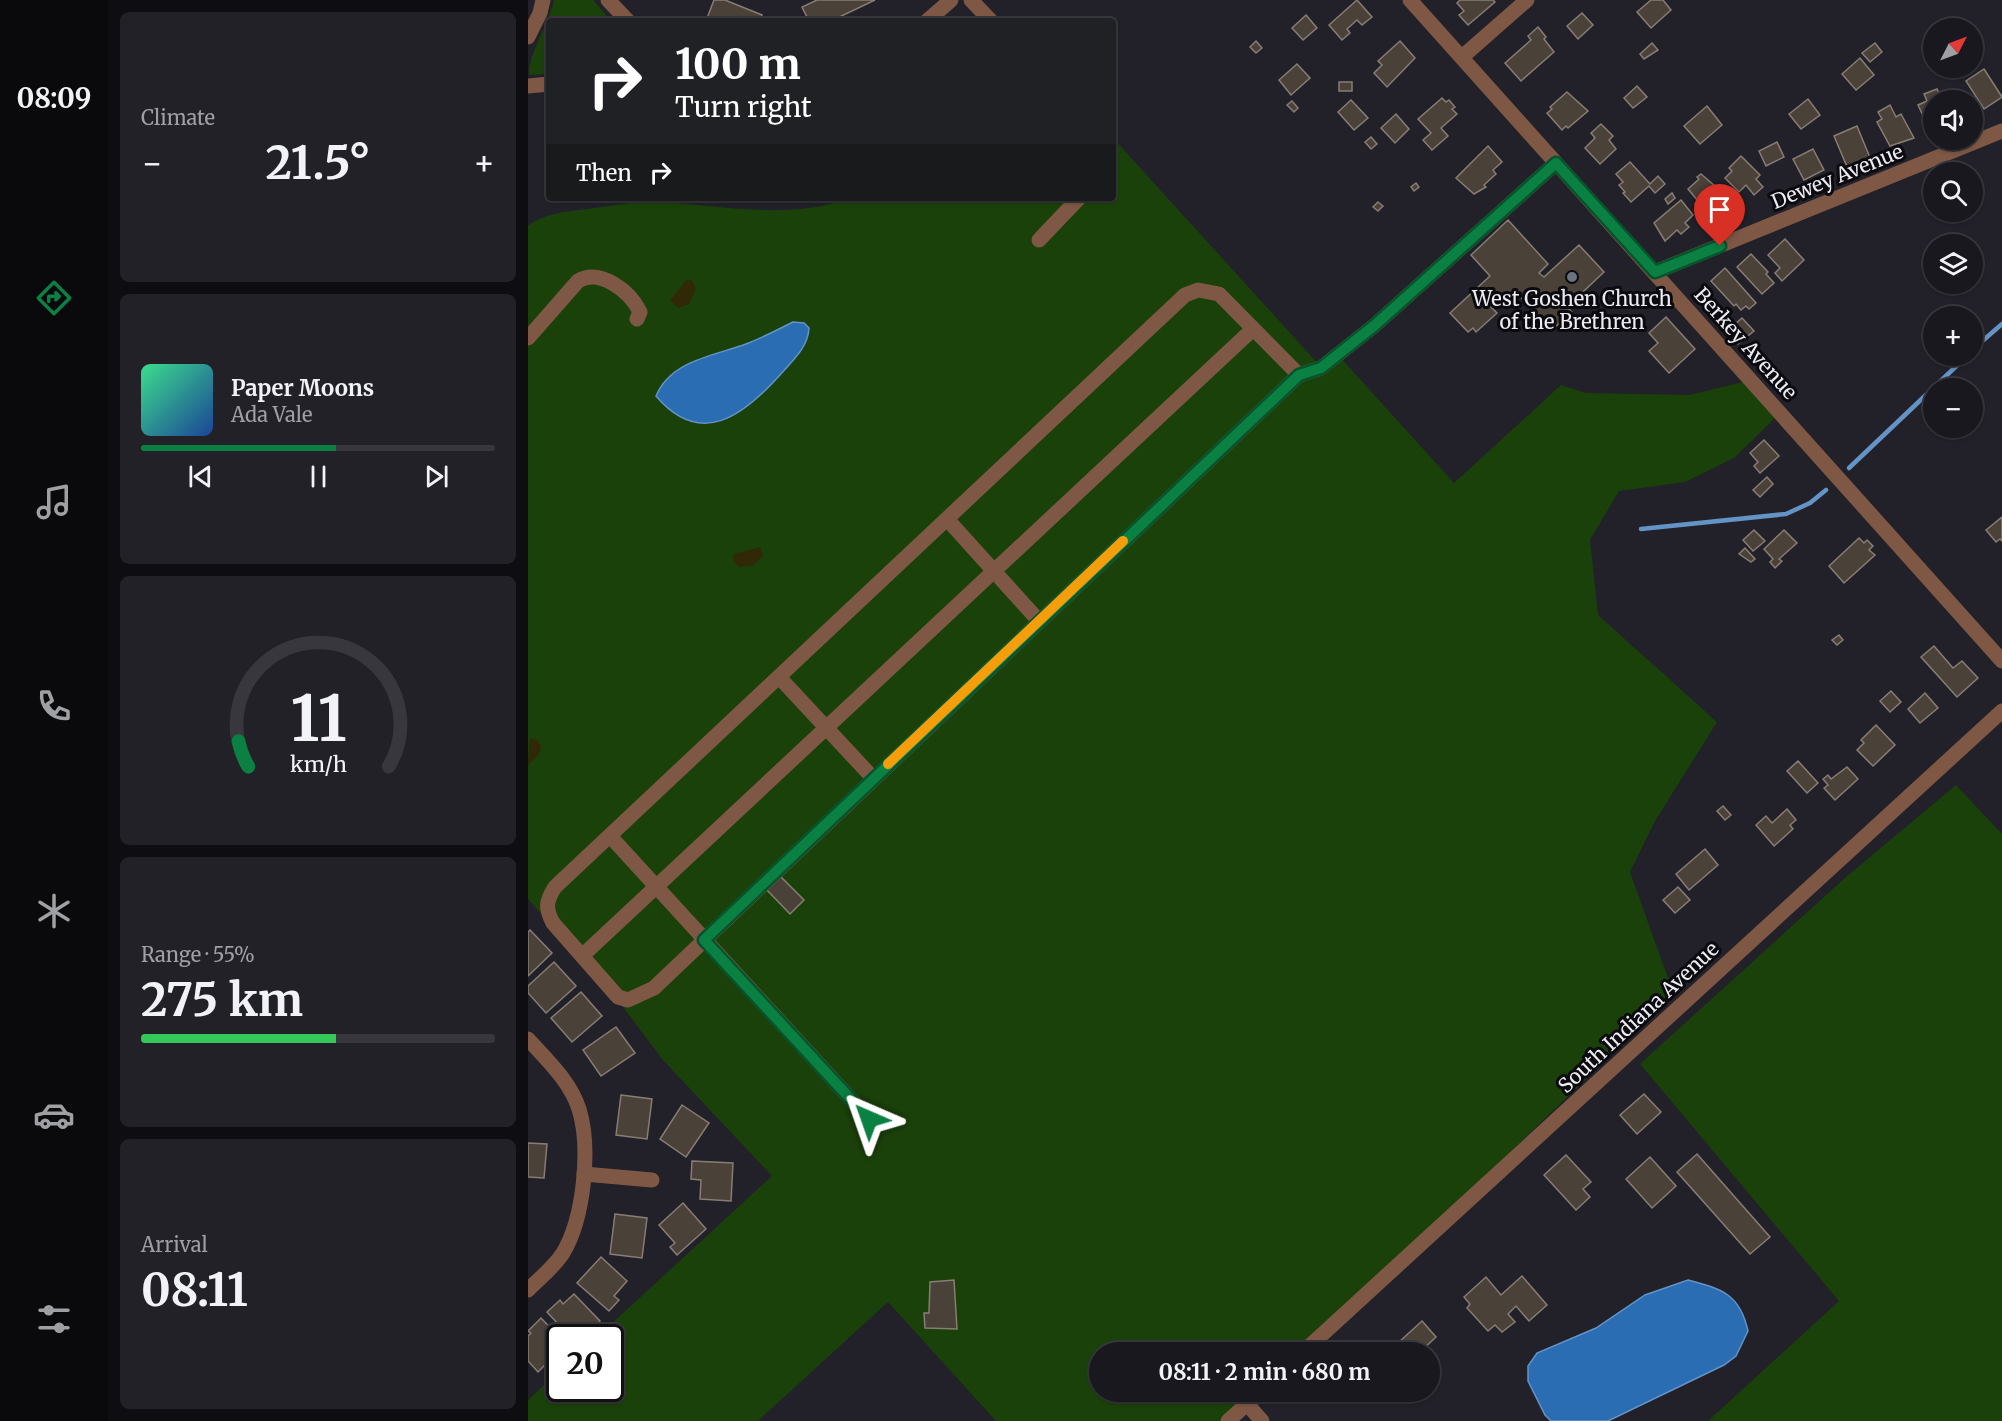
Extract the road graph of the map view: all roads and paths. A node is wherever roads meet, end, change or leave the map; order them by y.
1 (543, 0) edge
2 (608, 0) edge
3 (951, 0) edge
4 (971, 0) edge
5 (1410, 0) edge
6 (1527, 0) edge
7 (625, 18) edge
8 (930, 18) edge
9 (988, 18) edge
10 (528, 38) edge
11 (1462, 57) junction
12 (546, 84) edge
13 (528, 86) edge
14 (2002, 131) edge
15 (1556, 163) junction
16 (1076, 201) edge
17 (1039, 240) dead end
18 (1655, 272) junction
19 (637, 319) dead end
20 (1253, 329) junction
21 (528, 338) edge
22 (1299, 375) junction
23 (947, 519) junction
24 (994, 572) junction
25 (1039, 621) junction
26 (2002, 661) edge
27 (779, 677) junction
28 (2002, 711) edge
29 (826, 728) junction
30 (873, 778) junction
31 (610, 836) junction
32 (656, 888) junction
33 (704, 940) junction
34 (582, 956) junction
35 (528, 1039) edge
36 (869, 1119) dead end
37 (584, 1174) junction
38 (652, 1180) dead end
39 (528, 1290) edge
40 (1314, 1342) edge
41 (1248, 1402) edge
42 (1246, 1404) junction
43 (1228, 1421) edge
44 (1262, 1421) edge

1 - 10 street
2 - 7 street
3 - 8 street
4 - 9 street
5 - 11 street, Berkey Avenue
6 - 11 street
11 - 15 street, Berkey Avenue
12 - 13 street
14 - 18 street, Dewey Avenue
15 - 18 street, Berkey Avenue
15 - 22 street
16 - 17 street
18 - 26 street, Berkey Avenue
19 - 21 street
20 - 22 street
20 - 23 street
20 - 24 street
22 - 25 street
23 - 24 street
23 - 27 street
24 - 25 street
24 - 29 street
25 - 30 street
27 - 29 street
27 - 31 street
28 - 40 street, South Indiana Avenue
29 - 30 street
29 - 32 street
30 - 33 street
31 - 32 street
31 - 34 street
32 - 33 street
32 - 34 street
33 - 34 street
33 - 36 street
35 - 37 street
37 - 38 street
37 - 39 street
41 - 42 street
42 - 43 street
42 - 44 street

